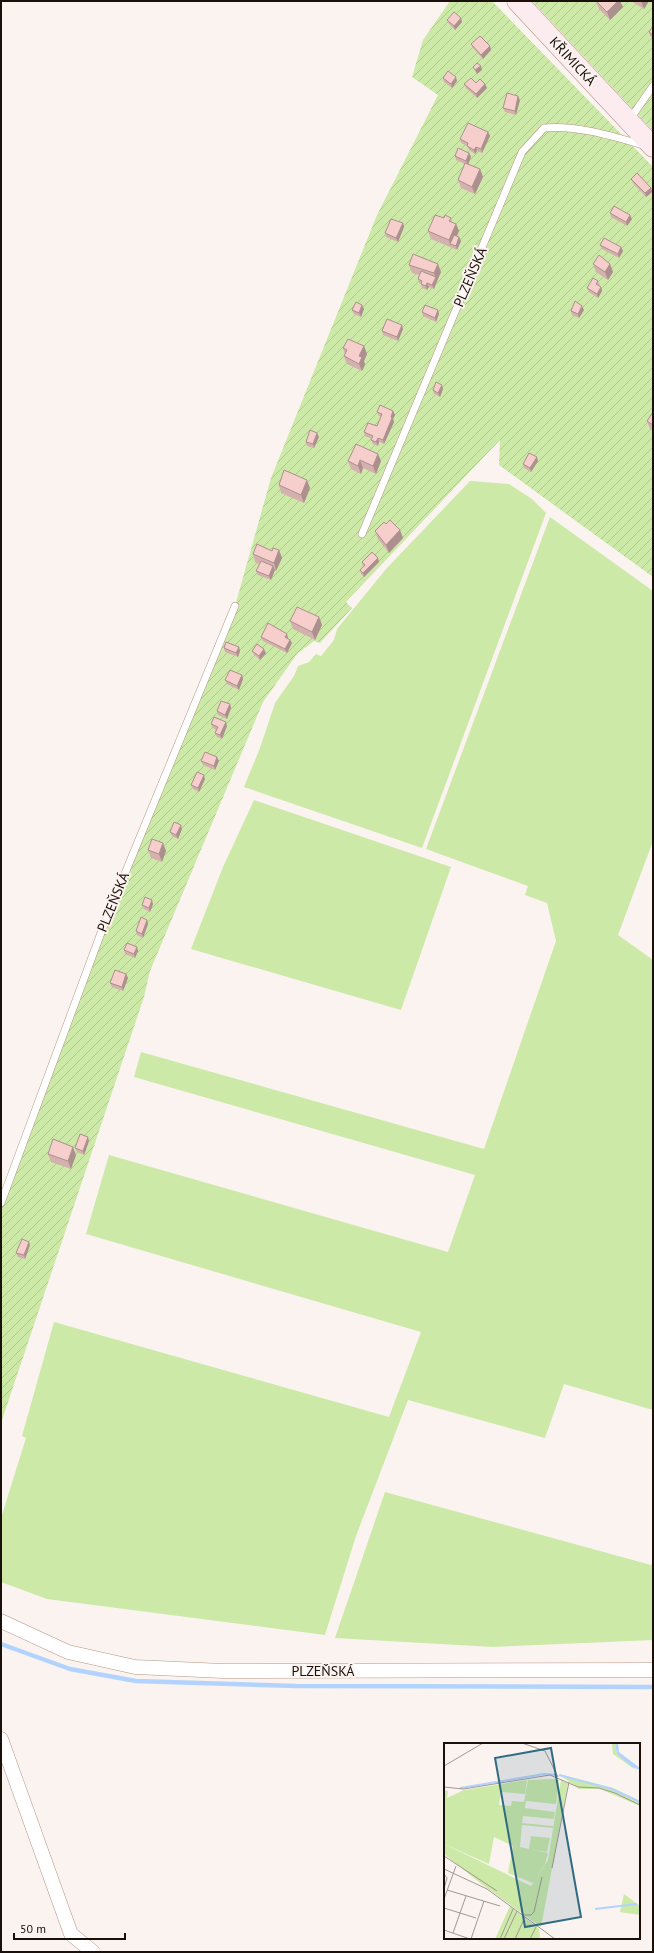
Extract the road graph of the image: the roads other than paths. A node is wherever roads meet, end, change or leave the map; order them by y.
1 (517, 1) edge
2 (653, 86) edge
3 (629, 121) junction
4 (653, 147) edge
5 (362, 534) dead end
6 (235, 606) dead end
7 (1, 1203) edge
8 (1, 1621) edge
9 (653, 1670) edge
10 (1, 1739) edge
11 (93, 1952) edge

1 - 3 main road, KŘIMICKÁ
2 - 3 lane
3 - 4 main road, PLZEŇSKÁ
4 - 5 lane, PLZEŇSKÁ
6 - 7 lane, PLZEŇSKÁ
8 - 9 street, PLZEŇSKÁ
10 - 11 street

